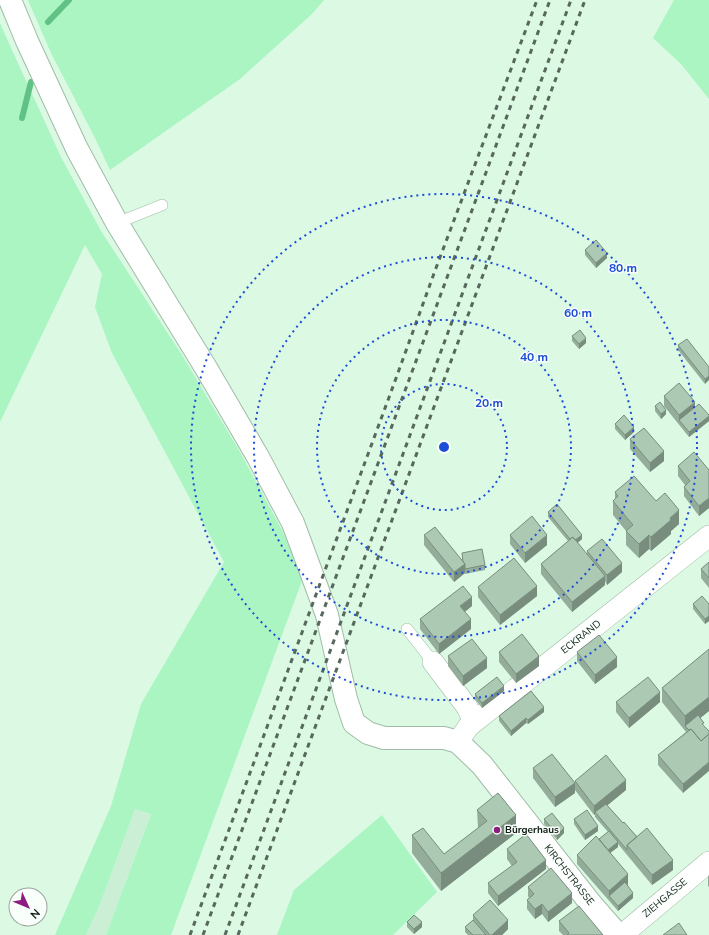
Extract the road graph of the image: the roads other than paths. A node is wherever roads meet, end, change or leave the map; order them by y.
1 (10, 0) edge
2 (162, 205) dead end
3 (117, 223) junction
4 (709, 536) edge
5 (407, 629) dead end
6 (433, 662) joint
7 (474, 722) junction
8 (458, 742) junction
9 (709, 862) edge
10 (618, 935) edge
11 (622, 935) edge

1 - 3 street
2 - 3 lane
3 - 8 street
4 - 7 street, ECKRAND
5 - 6 lane
6 - 7 street
7 - 8 street, ECKRAND
8 - 10 street, KIRCHSTRASSE
9 - 11 street, ZIEHGASSE

